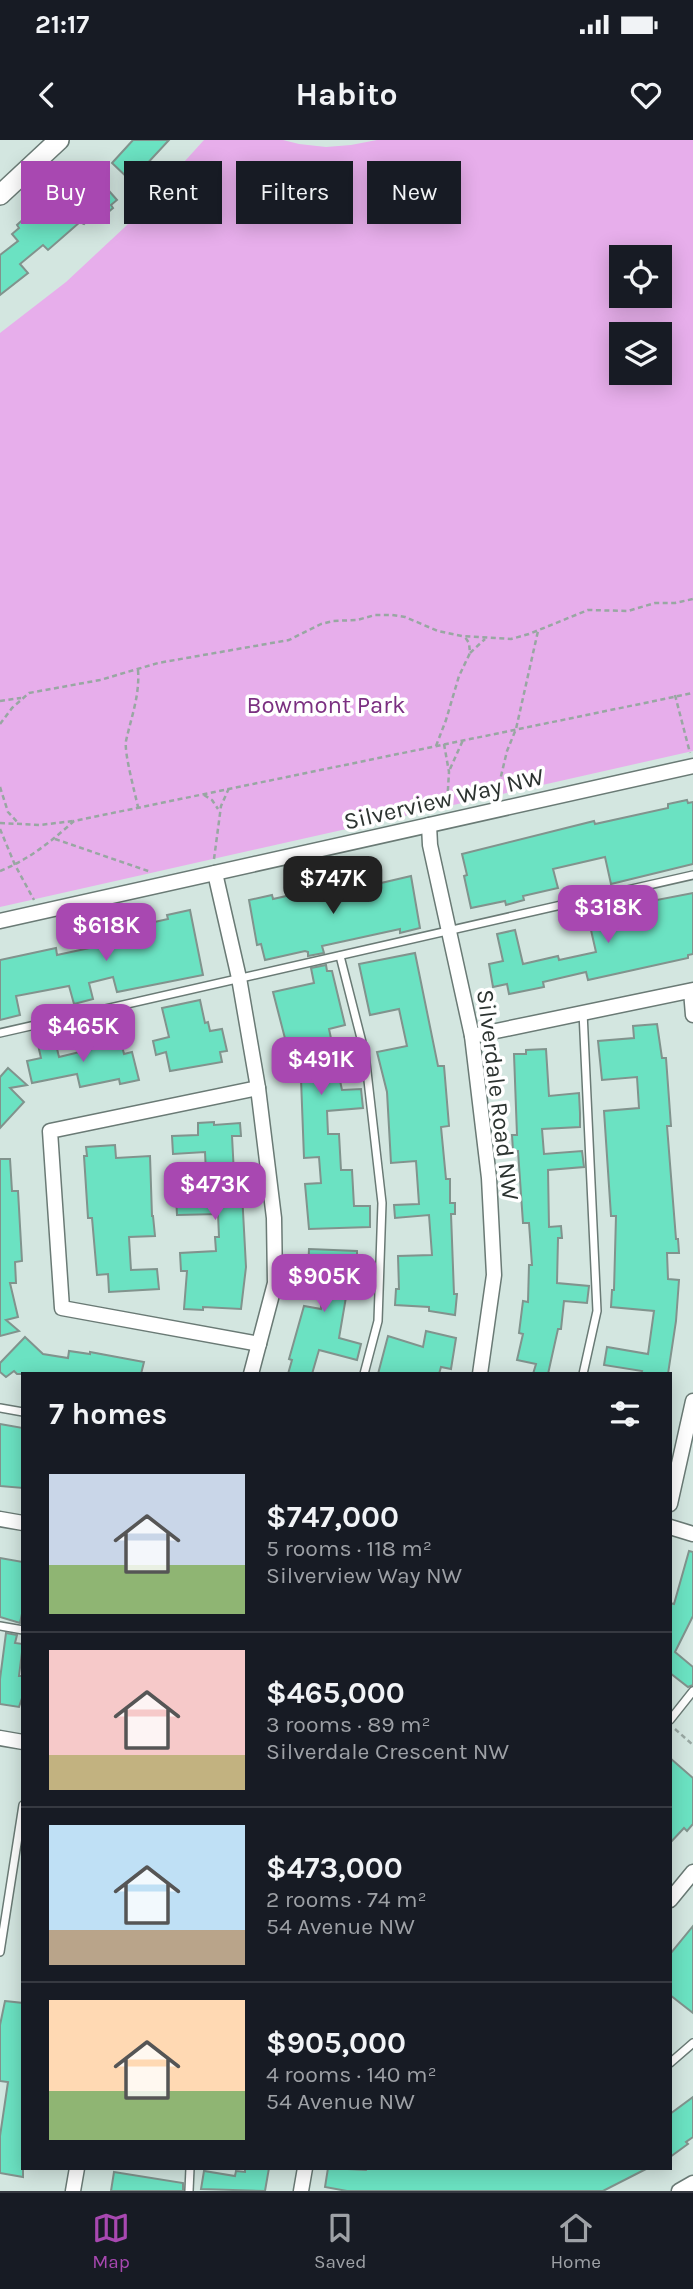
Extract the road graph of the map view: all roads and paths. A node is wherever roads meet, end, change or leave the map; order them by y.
1 (59, 140) edge
2 (0, 195) edge
3 (693, 598) edge
4 (538, 631) junction
5 (465, 636) junction
6 (487, 638) junction
7 (470, 653) junction
8 (138, 669) junction
9 (693, 694) edge
10 (675, 696) junction
11 (24, 697) junction
12 (0, 701) edge
13 (0, 724) edge
14 (516, 729) junction
15 (463, 740) junction
16 (444, 744) junction
17 (436, 746) junction
18 (692, 762) edge
19 (449, 772) junction
20 (0, 787) edge
21 (229, 788) junction
22 (202, 793) junction
23 (496, 800) dead end
24 (138, 807) junction
25 (447, 812) dead end
26 (219, 813) junction
27 (74, 821) junction
28 (0, 823) edge
29 (19, 824) junction
30 (429, 825) junction
31 (0, 829) edge
32 (54, 839) junction
33 (15, 865) junction
34 (0, 871) edge
35 (214, 874) junction
36 (693, 875) edge
37 (174, 883) junction
38 (41, 912) junction
39 (0, 921) edge
40 (450, 930) junction
41 (340, 957) junction
42 (239, 978) junction
43 (692, 991) edge
44 (583, 1012) junction
45 (693, 1015) edge
46 (0, 1033) edge
47 (472, 1036) junction
48 (258, 1088) junction
49 (259, 1344) junction
50 (252, 1372) edge
51 (364, 1372) edge
52 (481, 1372) edge
53 (583, 1372) edge
54 (693, 1401) edge
55 (0, 1408) edge
56 (21, 1412) edge
57 (672, 1495) edge
58 (0, 1519) edge
59 (21, 1523) edge
60 (672, 1528) edge
61 (693, 1534) edge
62 (0, 1626) edge
63 (21, 1630) edge
64 (693, 1691) edge
65 (672, 1719) edge
66 (672, 1724) edge
67 (0, 1738) edge
68 (21, 1742) edge
69 (693, 1745) edge
70 (21, 1818) edge
71 (693, 1872) edge
72 (672, 1898) edge
73 (0, 1952) edge
74 (693, 2043) edge
75 (672, 2061) edge
76 (77, 2170) edge
77 (190, 2170) edge
78 (305, 2170) edge
79 (693, 2183) edge
80 (74, 2191) edge
81 (189, 2191) edge
82 (301, 2191) edge
83 (679, 2191) edge

1 - 2 street
3 - 4 path
4 - 6 path
4 - 14 path
5 - 6 path
5 - 7 path
5 - 8 path
6 - 7 path
7 - 17 path
8 - 11 path
8 - 24 path
9 - 10 path
10 - 14 path
10 - 18 path
11 - 12 path
11 - 13 path
14 - 15 path
14 - 23 path
15 - 16 path
15 - 19 path
16 - 17 path
16 - 19 path
17 - 21 path
18 - 30 street, Silverview Way NW
19 - 25 path
20 - 29 path
21 - 22 path
21 - 26 path
22 - 24 path
22 - 26 path
24 - 27 path
26 - 35 path
27 - 29 path
27 - 32 path
28 - 29 path
30 - 35 street, Silverview Way NW
30 - 40 street, Silverdale Road NW
31 - 33 path
32 - 33 path
32 - 37 path
33 - 34 path
33 - 38 path
35 - 37 street, Silverview Way NW
35 - 42 street
36 - 40 lane
37 - 38 street, Silverview Way NW
38 - 39 street, Silverview Way NW
40 - 41 lane
40 - 47 street, Silverdale Road NW
41 - 42 lane
41 - 51 lane
42 - 46 lane
42 - 48 street
43 - 44 street
43 - 45 street
44 - 47 street
44 - 53 lane
47 - 52 street, Silverdale Road NW
48 - 49 street
48 - 49 street
49 - 50 street
54 - 57 street
55 - 56 lane
58 - 59 street
60 - 61 street
62 - 63 lane
64 - 65 lane
66 - 69 path
67 - 68 street
70 - 73 lane
71 - 72 street
74 - 75 lane
76 - 80 street
77 - 81 lane
78 - 82 street
79 - 83 street

